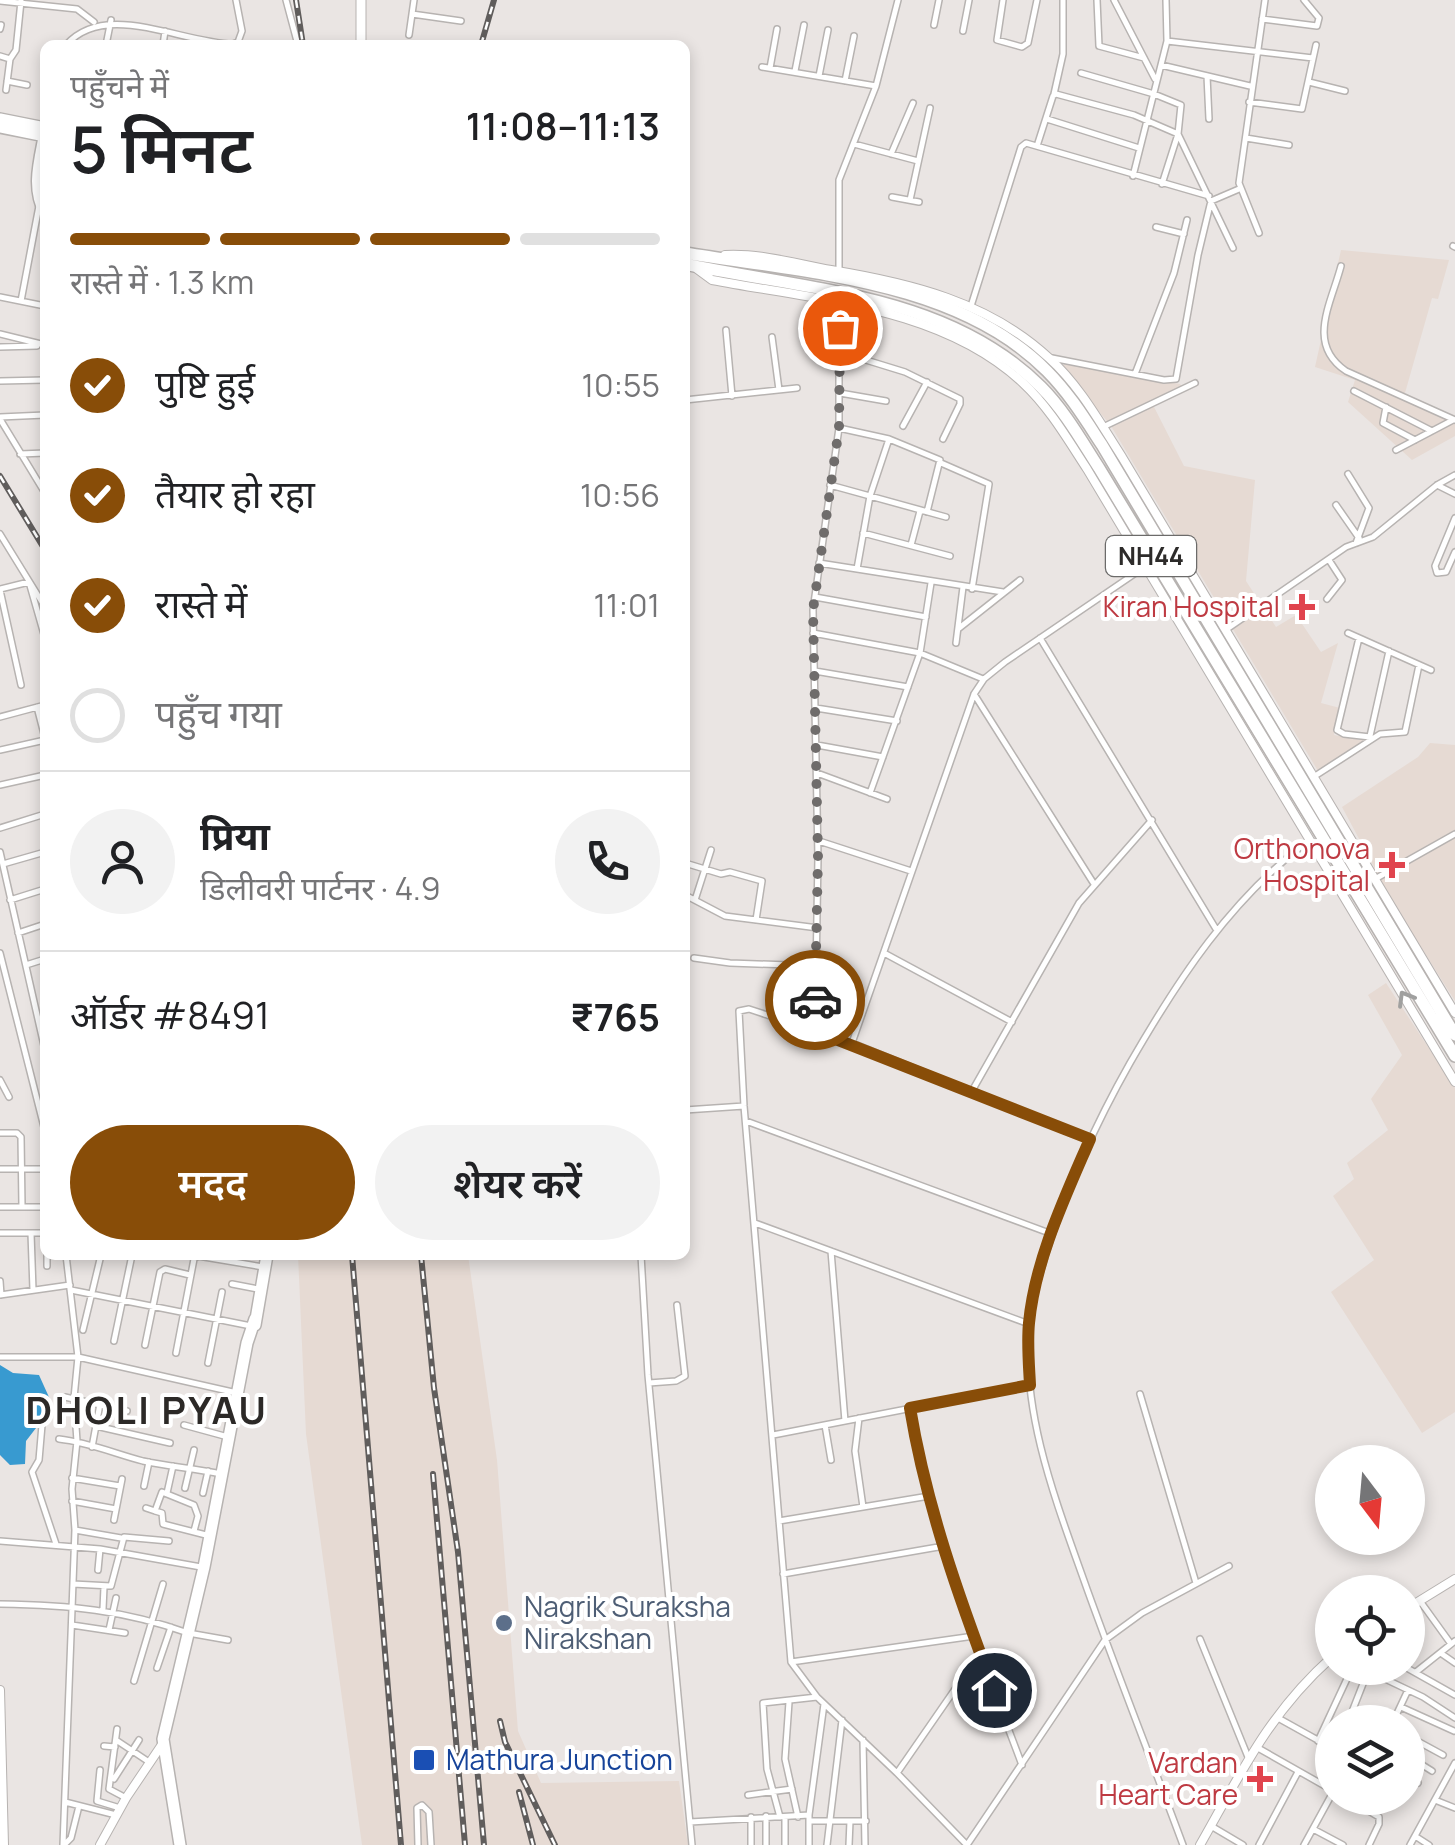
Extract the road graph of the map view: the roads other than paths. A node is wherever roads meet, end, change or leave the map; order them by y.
1 (236, 0) edge
2 (286, 0) edge
3 (361, 0) edge
4 (414, 0) edge
5 (898, 0) edge
6 (939, 0) edge
7 (969, 0) edge
8 (1003, 0) edge
9 (1037, 0) edge
10 (1063, 0) edge
11 (1097, 0) edge
12 (1114, 0) edge
13 (1166, 0) edge
14 (1265, 0) edge
15 (1304, 0) edge
16 (0, 1) edge
17 (21, 1) edge
18 (412, 14) junction
19 (1262, 19) junction
20 (111, 20) junction
21 (461, 21) dead end
22 (94, 22) junction
23 (804, 25) dead end
24 (934, 25) dead end
25 (777, 29) dead end
26 (828, 30) dead end
27 (165, 31) junction
28 (963, 31) dead end
29 (409, 35) dead end
30 (854, 36) dead end
31 (70, 40) edge
32 (107, 40) edge
33 (164, 40) edge
34 (194, 40) edge
35 (238, 40) edge
36 (297, 40) edge
37 (361, 40) edge
38 (1167, 41) junction
39 (1316, 45) dead end
40 (1256, 50) junction
41 (0, 56) edge
42 (1144, 58) junction
43 (1313, 58) junction
44 (10, 60) junction
45 (1161, 64) junction
46 (795, 72) junction
47 (1081, 74) dead end
48 (819, 76) junction
49 (1208, 76) junction
50 (8, 81) junction
51 (845, 81) junction
52 (1157, 82) junction
53 (1309, 82) junction
54 (26, 85) dead end
55 (876, 86) junction
56 (1252, 87) junction
57 (6, 90) dead end
58 (1346, 91) dead end
59 (1054, 94) junction
60 (1154, 94) junction
61 (1249, 102) junction
62 (912, 103) dead end
63 (930, 108) dead end
64 (1046, 118) junction
65 (0, 119) edge
66 (1209, 119) dead end
67 (1146, 120) junction
68 (0, 127) edge
69 (40, 131) edge
70 (40, 132) edge
71 (1178, 134) junction
72 (1246, 138) junction
73 (854, 144) junction
74 (1289, 145) dead end
75 (1038, 146) junction
76 (1140, 148) junction
77 (890, 154) junction
78 (918, 161) junction
79 (1132, 176) junction
80 (1162, 184) junction
81 (1239, 189) junction
82 (892, 197) dead end
83 (1210, 199) junction
84 (910, 200) junction
85 (920, 202) dead end
86 (40, 217) edge
87 (1187, 220) dead end
88 (1156, 227) dead end
89 (1259, 233) dead end
90 (1184, 234) junction
91 (1233, 248) dead end
92 (690, 255) edge
93 (716, 258) junction
94 (690, 265) edge
95 (690, 266) edge
96 (1341, 266) dead end
97 (839, 271) junction
98 (0, 297) edge
99 (21, 301) junction
100 (840, 304) junction
101 (40, 305) edge
102 (970, 306) junction
103 (726, 330) dead end
104 (0, 334) edge
105 (772, 337) dead end
106 (40, 345) edge
107 (40, 346) edge
108 (0, 347) edge
109 (840, 352) junction
110 (1049, 358) junction
111 (1135, 374) junction
112 (40, 380) edge
113 (0, 382) edge
114 (927, 382) junction
115 (1194, 383) dead end
116 (796, 388) dead end
117 (779, 390) junction
118 (1354, 390) dead end
119 (840, 393) junction
120 (732, 396) junction
121 (690, 400) edge
122 (886, 401) dead end
123 (1386, 407) junction
124 (40, 415) edge
125 (0, 418) edge
126 (1454, 420) edge
127 (904, 426) dead end
128 (1102, 427) junction
129 (839, 428) junction
130 (1432, 431) junction
131 (943, 439) dead end
132 (889, 440) junction
133 (1415, 440) junction
134 (1396, 450) dead end
135 (40, 453) edge
136 (20, 454) junction
137 (941, 463) junction
138 (1348, 474) dead end
139 (1453, 478) edge
140 (40, 485) edge
141 (830, 485) junction
142 (1437, 485) junction
143 (1455, 494) edge
144 (870, 496) junction
145 (1336, 505) dead end
146 (923, 512) junction
147 (946, 517) dead end
148 (1455, 518) edge
149 (863, 533) junction
150 (0, 534) edge
151 (1358, 541) junction
152 (911, 545) junction
153 (1455, 552) edge
154 (950, 556) dead end
155 (1329, 560) junction
156 (819, 563) junction
157 (1146, 566) junction
158 (857, 570) junction
159 (1020, 580) dead end
160 (29, 582) junction
161 (931, 582) junction
162 (963, 588) junction
163 (0, 589) edge
164 (972, 589) junction
165 (1003, 592) junction
166 (815, 597) junction
167 (40, 599) edge
168 (1326, 599) dead end
169 (926, 617) junction
170 (40, 620) edge
171 (958, 629) junction
172 (1224, 631) junction
173 (813, 633) junction
174 (1348, 633) dead end
175 (1040, 638) junction
176 (1358, 638) junction
177 (956, 643) dead end
178 (1389, 652) junction
179 (920, 653) junction
180 (1419, 665) junction
181 (1431, 670) dead end
182 (814, 671) junction
183 (984, 680) junction
184 (22, 685) dead end
185 (908, 688) junction
186 (974, 694) junction
187 (40, 706) edge
188 (36, 707) junction
189 (816, 708) junction
190 (0, 716) edge
191 (40, 721) edge
192 (897, 721) junction
193 (1369, 739) junction
194 (40, 740) edge
195 (817, 745) junction
196 (0, 750) edge
197 (883, 757) junction
198 (817, 773) junction
199 (40, 776) edge
200 (1312, 778) junction
201 (0, 785) edge
202 (870, 792) junction
203 (887, 799) dead end
204 (40, 816) edge
205 (1153, 820) junction
206 (0, 828) edge
207 (1455, 834) edge
208 (1311, 838) junction
209 (818, 841) junction
210 (711, 850) dead end
211 (0, 852) edge
212 (40, 853) edge
213 (1347, 853) junction
214 (1364, 863) junction
215 (1, 865) edge
216 (690, 865) edge
217 (705, 870) junction
218 (911, 871) junction
219 (1374, 880) junction
220 (1094, 884) junction
221 (40, 891) edge
222 (690, 898) edge
223 (10, 900) junction
224 (695, 900) junction
225 (756, 920) junction
226 (40, 925) edge
227 (818, 928) junction
228 (1216, 929) junction
229 (18, 932) junction
230 (0, 953) edge
231 (884, 953) junction
232 (694, 958) dead end
233 (40, 961) edge
234 (26, 965) junction
235 (816, 966) junction
236 (1455, 1013) edge
237 (40, 1020) edge
238 (1012, 1022) junction
239 (815, 1031) junction
240 (1455, 1035) edge
241 (852, 1044) junction
242 (1455, 1056) edge
243 (1, 1076) edge
244 (1455, 1082) edge
245 (972, 1091) junction
246 (9, 1098) dead end
247 (744, 1106) junction
248 (690, 1110) edge
249 (40, 1111) edge
250 (746, 1121) junction
251 (0, 1133) edge
252 (1090, 1139) junction
253 (0, 1169) edge
254 (40, 1169) edge
255 (20, 1170) junction
256 (40, 1206) edge
257 (0, 1207) edge
258 (22, 1207) junction
259 (755, 1223) junction
260 (0, 1233) edge
261 (31, 1233) junction
262 (40, 1233) edge
263 (1052, 1234) junction
264 (830, 1251) junction
265 (47, 1260) edge
266 (67, 1260) edge
267 (100, 1260) edge
268 (130, 1260) edge
269 (194, 1260) edge
270 (641, 1260) edge
271 (266, 1261) edge
272 (47, 1266) dead end
273 (191, 1275) junction
274 (0, 1281) edge
275 (232, 1284) dead end
276 (70, 1287) junction
277 (261, 1290) junction
278 (33, 1291) junction
279 (222, 1292) dead end
280 (92, 1294) junction
281 (0, 1295) edge
282 (122, 1300) junction
283 (677, 1305) dead end
284 (154, 1306) junction
285 (186, 1313) junction
286 (216, 1319) junction
287 (253, 1323) junction
288 (1029, 1324) junction
289 (83, 1330) dead end
290 (114, 1342) dead end
291 (145, 1345) dead end
292 (176, 1353) dead end
293 (0, 1357) edge
294 (78, 1357) junction
295 (208, 1363) dead end
296 (649, 1383) junction
297 (1030, 1385) junction
298 (237, 1394) junction
299 (1140, 1394) dead end
300 (65, 1397) dead end
301 (74, 1398) junction
302 (100, 1404) junction
303 (910, 1408) junction
304 (127, 1411) dead end
305 (859, 1418) junction
306 (844, 1422) junction
307 (42, 1425) dead end
308 (826, 1425) junction
309 (96, 1426) junction
310 (184, 1426) dead end
311 (773, 1435) junction
312 (228, 1437) junction
313 (60, 1439) dead end
314 (78, 1441) junction
315 (170, 1443) dead end
316 (92, 1447) junction
317 (194, 1450) dead end
318 (832, 1460) dead end
319 (149, 1462) junction
320 (173, 1466) junction
321 (189, 1469) junction
322 (214, 1472) junction
323 (72, 1478) junction
324 (144, 1486) dead end
325 (185, 1488) dead end
326 (166, 1493) junction
327 (204, 1493) dead end
328 (929, 1496) junction
329 (72, 1501) junction
330 (863, 1507) junction
331 (146, 1508) dead end
332 (116, 1509) junction
333 (155, 1511) junction
334 (114, 1520) dead end
335 (778, 1521) junction
336 (215, 1522) junction
337 (75, 1530) junction
338 (194, 1531) junction
339 (209, 1536) junction
340 (122, 1538) junction
341 (0, 1541) edge
342 (169, 1541) dead end
343 (56, 1544) junction
344 (74, 1546) junction
345 (944, 1546) junction
346 (100, 1549) junction
347 (120, 1551) junction
348 (1229, 1566) dead end
349 (204, 1567) junction
350 (98, 1570) dead end
351 (782, 1574) junction
352 (1455, 1580) edge
353 (1196, 1583) junction
354 (73, 1584) junction
355 (163, 1584) dead end
356 (104, 1586) junction
357 (116, 1598) dead end
358 (1425, 1598) edge
359 (0, 1604) edge
360 (72, 1605) junction
361 (1425, 1607) edge
362 (102, 1610) junction
363 (112, 1611) junction
364 (197, 1611) junction
365 (152, 1621) junction
366 (72, 1625) junction
367 (171, 1627) junction
368 (109, 1630) junction
369 (125, 1633) dead end
370 (192, 1634) junction
371 (974, 1636) junction
372 (1200, 1638) dead end
373 (228, 1640) dead end
374 (1105, 1640) junction
375 (1453, 1643) edge
376 (980, 1653) junction
377 (1442, 1654) junction
378 (792, 1662) junction
379 (1455, 1662) edge
380 (1425, 1664) edge
381 (157, 1668) dead end
382 (1315, 1673) edge
383 (1425, 1677) edge
384 (134, 1680) dead end
385 (1398, 1685) edge
386 (0, 1690) edge
387 (1408, 1690) junction
388 (1455, 1695) edge
389 (816, 1697) junction
390 (788, 1700) junction
391 (824, 1704) junction
392 (1401, 1705) edge
393 (1276, 1716) junction
394 (1425, 1718) edge
395 (1455, 1718) edge
396 (842, 1720) junction
397 (118, 1729) dead end
398 (1454, 1731) edge
399 (1315, 1739) edge
400 (140, 1740) dead end
401 (863, 1740) junction
402 (116, 1744) junction
403 (104, 1746) dead end
404 (164, 1746) junction
405 (1255, 1746) junction
406 (1425, 1746) edge
407 (132, 1750) junction
408 (1442, 1755) dead end
409 (1248, 1757) junction
410 (1188, 1758) dead end
411 (150, 1762) junction
412 (1455, 1763) edge
413 (1022, 1765) junction
414 (1425, 1767) edge
415 (100, 1770) dead end
416 (1156, 1770) junction
417 (1432, 1771) dead end
418 (1298, 1772) junction
419 (898, 1773) junction
420 (112, 1781) junction
421 (1315, 1782) edge
422 (792, 1789) junction
423 (774, 1793) junction
424 (748, 1795) dead end
425 (126, 1798) junction
426 (1435, 1800) junction
427 (64, 1802) junction
428 (79, 1806) junction
429 (1455, 1808) edge
430 (118, 1811) junction
431 (1320, 1815) edge
432 (1376, 1815) edge
433 (750, 1816) junction
434 (766, 1816) junction
435 (798, 1817) junction
436 (783, 1818) junction
437 (809, 1818) junction
438 (829, 1820) junction
439 (850, 1821) junction
440 (866, 1821) junction
441 (690, 1822) junction
442 (1210, 1826) junction
443 (1313, 1829) junction
444 (1414, 1836) junction
445 (4, 1845) edge
446 (100, 1845) edge
447 (180, 1845) edge
448 (418, 1845) edge
449 (432, 1845) edge
450 (692, 1845) edge
451 (751, 1845) edge
452 (766, 1845) edge
453 (785, 1845) edge
454 (808, 1845) edge
455 (827, 1845) edge
456 (849, 1845) edge
457 (866, 1845) edge
458 (967, 1845) edge
459 (1182, 1845) edge
460 (1200, 1845) edge
461 (1243, 1845) edge
462 (1259, 1845) edge
463 (1304, 1845) edge
464 (1343, 1845) edge
465 (1369, 1845) edge
466 (1410, 1845) edge
467 (1429, 1845) edge

1 - 35 street
2 - 36 street
3 - 37 main road
4 - 18 street
5 - 55 street
6 - 24 street
7 - 28 street
8 - 9 street
10 - 59 street
11 - 42 street
12 - 42 street
13 - 38 street
14 - 19 street
15 - 19 street
16 - 17 street
17 - 22 street
17 - 44 street
18 - 21 street
18 - 29 street
19 - 40 street
20 - 22 street
20 - 27 street
20 - 32 street
22 - 31 street
23 - 46 street
25 - 46 street
26 - 48 street
27 - 33 street
27 - 34 street
30 - 51 street
38 - 40 street
38 - 45 street
39 - 43 street
40 - 43 street
40 - 56 street
41 - 44 street
42 - 52 street
43 - 53 street
44 - 50 street
45 - 49 street
45 - 52 street
46 - 48 street
47 - 60 street
48 - 51 street
49 - 56 street
49 - 66 street
50 - 54 street
50 - 57 street
51 - 55 street
52 - 60 street
53 - 58 street
53 - 61 street
55 - 73 street
56 - 61 street
59 - 64 street
59 - 67 street
60 - 67 street
60 - 71 street
61 - 72 street
62 - 77 street
63 - 78 street
64 - 75 street
64 - 76 street
65 - 69 highway
67 - 71 street
67 - 76 street
68 - 70 highway
71 - 80 street
71 - 83 street
72 - 74 street
72 - 81 street
73 - 77 street
73 - 97 street
75 - 79 street
75 - 102 street
76 - 79 street
77 - 78 street
78 - 84 street
79 - 80 street
80 - 83 street
81 - 83 street
81 - 89 street
82 - 84 street
83 - 91 street
83 - 111 street
84 - 85 street
86 - 99 street
87 - 90 street
88 - 90 street
90 - 111 street
92 - 93 highway, NH44
93 - 97 street
93 - 213 highway, NH44
94 - 242 highway, NH44
95 - 100 street
96 - 126 street
97 - 102 street
98 - 99 street
99 - 101 street
100 - 109 street
100 - 157 street
102 - 110 street
103 - 120 street
104 - 106 street
105 - 117 street
107 - 108 street
109 - 114 street
109 - 119 street
110 - 111 street
110 - 128 street
112 - 113 street
114 - 127 street
114 - 131 street
115 - 128 street
116 - 117 street
117 - 120 street
118 - 123 street
119 - 122 street
119 - 129 street
120 - 121 street
123 - 130 street
123 - 133 street
124 - 125 street
125 - 136 street
126 - 130 street
128 - 172 street
129 - 132 street
129 - 141 street
130 - 133 street
132 - 137 street
132 - 144 street
133 - 134 street
135 - 136 street
136 - 140 street
137 - 146 street
137 - 164 street
138 - 151 street
139 - 142 street
141 - 144 street
141 - 156 street
142 - 143 street
142 - 151 street
144 - 146 street
144 - 149 street
145 - 151 street
146 - 147 street
146 - 152 street
148 - 153 street
149 - 152 street
149 - 158 street
150 - 160 street
151 - 155 street
152 - 154 street
155 - 168 street
155 - 172 street
156 - 158 street
156 - 166 street
157 - 175 street
157 - 208 street
158 - 161 street
159 - 165 street
160 - 163 street
160 - 167 street
160 - 170 street
161 - 162 street
161 - 169 street
162 - 164 street
162 - 171 street
163 - 184 street
164 - 165 street
165 - 171 street
166 - 169 street
166 - 173 street
169 - 179 street
171 - 177 street
172 - 200 street
173 - 179 street
173 - 182 street
174 - 176 street
175 - 183 street
175 - 205 street
176 - 178 street
176 - 193 street
178 - 180 street
178 - 193 street
179 - 183 street
179 - 185 street
180 - 181 street
180 - 193 street
182 - 185 street
182 - 189 street
183 - 186 street
185 - 192 street
186 - 218 street
186 - 220 street
187 - 188 street
188 - 190 street
188 - 191 street
189 - 192 street
189 - 195 street
192 - 197 street
193 - 200 street
194 - 196 street
195 - 197 street
195 - 198 street
197 - 202 street
198 - 202 street
198 - 209 street
199 - 201 street
200 - 214 street
202 - 203 street
204 - 206 street
205 - 220 street
205 - 228 street
207 - 219 street
208 - 228 street
244 -> 208 street
209 - 218 street
209 - 227 street
210 - 217 street
211 - 215 street
212 - 215 street
213 - 214 highway
213 - 240 highway, NH44
214 - 219 street
215 - 223 street
216 - 217 street
217 - 224 street
217 - 225 street
218 - 231 street
219 - 236 street
220 - 238 street
221 - 223 street
222 - 224 street
223 - 229 street
224 - 225 street
225 - 227 street
226 - 229 street
227 - 235 street
228 - 252 street
229 - 234 street
230 - 249 street
231 - 238 street
231 - 241 street
232 - 235 street
233 - 234 street
234 - 237 street
235 - 239 street
238 - 245 street
239 - 241 street
239 - 247 street
241 - 245 street
243 - 246 street
245 - 252 street
247 - 248 street
247 - 250 street
250 - 259 street
250 - 263 street
251 - 255 street
252 - 263 street
253 - 255 street
254 - 255 street
255 - 258 street
256 - 258 street
257 - 258 street
259 - 264 street
259 - 311 street
260 - 261 street
261 - 262 street
261 - 278 street
263 - 288 street
264 - 288 street
264 - 306 street
265 - 272 street
266 - 276 street
267 - 280 street
268 - 282 street
269 - 273 street
270 - 296 street
271 - 277 highway
273 - 284 street
273 - 285 street
274 - 281 street
275 - 277 street
276 - 278 street
276 - 280 street
276 - 294 street
277 - 287 highway
278 - 281 street
279 - 286 street
280 - 282 street
280 - 289 street
282 - 284 street
282 - 290 street
283 - 296 street
284 - 285 street
284 - 291 street
285 - 286 street
285 - 292 street
286 - 287 street
286 - 295 street
287 - 298 highway
287 - 336 highway
288 - 297 street
293 - 294 street
294 - 298 street
294 - 301 street
296 - 441 street
297 - 303 street
297 - 374 street
298 - 312 highway
299 - 353 street
300 - 301 street
301 - 302 street
301 - 314 street
302 - 304 street
302 - 309 street
303 - 305 street
303 - 328 street
305 - 306 street
305 - 330 street
306 - 308 street
307 - 343 street
308 - 311 street
308 - 318 street
309 - 315 street
309 - 316 street
310 - 312 street
311 - 335 street
312 - 322 highway
313 - 314 street
314 - 316 street
314 - 323 street
316 - 319 street
317 - 321 street
319 - 320 street
319 - 324 street
320 - 321 street
320 - 326 street
321 - 322 street
321 - 325 street
322 - 327 street
322 - 336 highway
323 - 329 street
323 - 332 street
326 - 333 street
326 - 338 street
328 - 330 street
328 - 345 street
329 - 332 street
329 - 337 street
330 - 335 street
331 - 333 street
332 - 334 street
333 - 338 street
335 - 351 street
336 - 339 highway
336 - 364 highway
337 - 340 street
337 - 344 street
338 - 339 street
339 - 349 highway
340 - 342 street
340 - 347 street
341 - 343 street
343 - 344 street
344 - 346 street
344 - 354 street
345 - 351 street
345 - 371 street
346 - 347 street
346 - 350 street
347 - 349 street
347 - 356 street
348 - 353 street
349 - 364 highway
351 - 378 street
352 - 358 street
353 - 374 street
354 - 356 street
354 - 360 street
355 - 365 street
356 - 362 street
357 - 363 street
359 - 360 street
360 - 362 street
360 - 366 street
361 - 375 street
362 - 363 street
363 - 365 street
363 - 368 street
364 - 370 highway
365 - 367 street
365 - 384 street
366 - 368 street
366 - 427 street
367 - 370 street
367 - 381 street
368 - 369 street
370 - 373 street
370 - 404 highway
371 - 376 street
371 - 378 street
372 - 409 street
374 - 413 street
374 - 416 street
375 - 377 street
376 - 413 street
376 - 419 street
377 - 379 street
377 - 380 street
378 - 389 street
382 - 393 street
383 - 388 street
385 - 387 street
386 - 445 street
387 - 392 street
387 - 395 street
389 - 390 street
389 - 391 street
390 - 422 street
390 - 423 street
391 - 396 street
391 - 437 street
393 - 399 street
393 - 405 street
394 - 398 street
396 - 401 street
396 - 438 street
397 - 402 street
400 - 407 street
401 - 419 street
401 - 440 street
402 - 403 street
402 - 407 street
402 - 420 street
404 - 411 street
404 - 447 highway
405 - 409 street
405 - 418 street
406 - 408 street
407 - 411 street
407 - 420 street
409 - 442 street
410 - 416 street
411 - 425 street
412 - 426 street
413 - 458 street
414 - 417 street
415 - 430 street
416 - 459 street
418 - 421 street
418 - 462 street
419 - 458 street
420 - 425 street
422 - 423 street
422 - 435 street
423 - 424 street
423 - 436 street
425 - 430 street
426 - 429 street
426 - 444 street
427 - 428 street
427 - 428 street
428 - 430 street
430 - 446 street
431 - 443 street
432 - 465 street
433 - 434 street
433 - 441 street
433 - 451 street
434 - 436 street
434 - 452 street
435 - 436 street
435 - 437 street
436 - 453 street
437 - 438 street
437 - 454 street
438 - 439 street
438 - 455 street
439 - 440 street
439 - 456 street
440 - 457 street
441 - 450 street
442 - 460 street
442 - 461 street
443 - 463 street
443 - 464 street
444 - 466 street
444 - 467 street
448 - 449 street

